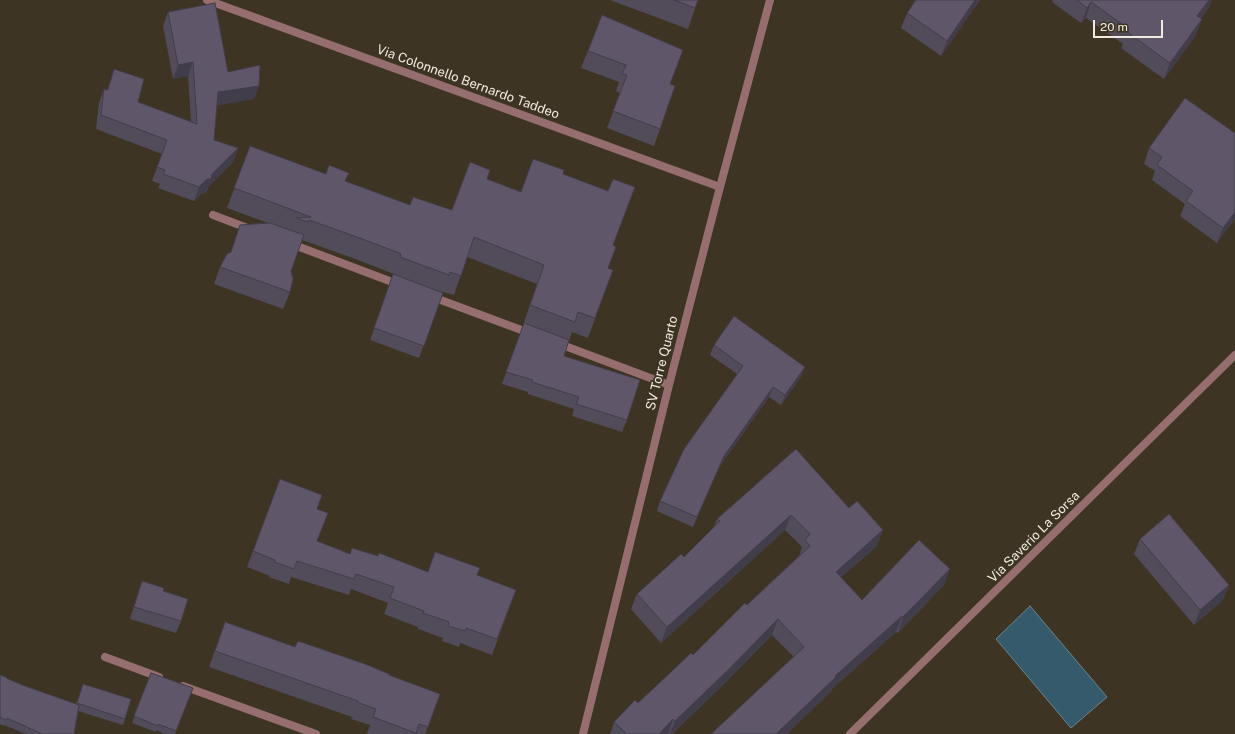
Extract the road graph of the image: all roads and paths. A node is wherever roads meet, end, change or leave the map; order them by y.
1 (208, 0) edge
2 (770, 0) edge
3 (720, 188) junction
4 (213, 215) dead end
5 (258, 232) edge
6 (280, 240) edge
7 (408, 287) edge
8 (422, 293) edge
9 (1235, 355) edge
10 (669, 385) junction
11 (105, 658) dead end
12 (316, 734) edge
13 (583, 734) edge
14 (850, 734) edge

1 - 3 street, Via Colonnello Bernardo Taddeo
2 - 3 street, SV Torre Quarto
3 - 10 street, SV Torre Quarto
4 - 5 street
6 - 7 street
8 - 10 street
9 - 14 street, Via Saverio La Sorsa
10 - 13 street, SV Torre Quarto
11 - 12 street

